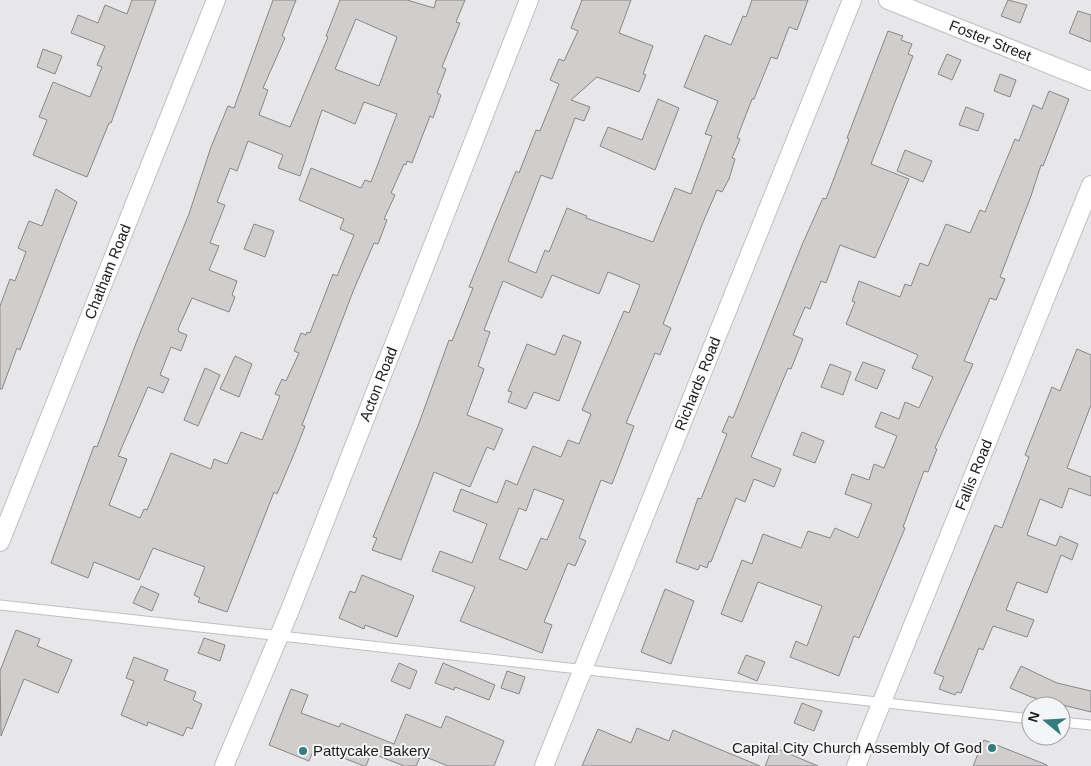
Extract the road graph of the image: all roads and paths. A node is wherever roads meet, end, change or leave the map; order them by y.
1 (216, 0) edge
2 (530, 0) edge
3 (852, 0) edge
4 (888, 0) edge
5 (1091, 81) edge
6 (1091, 185) edge
7 (0, 542) edge
8 (0, 605) edge
9 (279, 637) junction
10 (582, 670) junction
11 (882, 702) junction
12 (1021, 718) edge
13 (1071, 723) edge
14 (1091, 725) edge
15 (224, 766) edge
16 (544, 766) edge
17 (856, 766) edge

1 - 7 street, Chatham Road
2 - 9 street, Acton Road
3 - 10 street, Richards Road
4 - 5 street, Foster Street
6 - 11 street, Fallis Road
8 - 9 lane
9 - 10 lane
9 - 15 street, Acton Road
10 - 11 lane
10 - 16 street, Richards Road
11 - 12 lane
11 - 17 street, Fallis Road
13 - 14 lane

